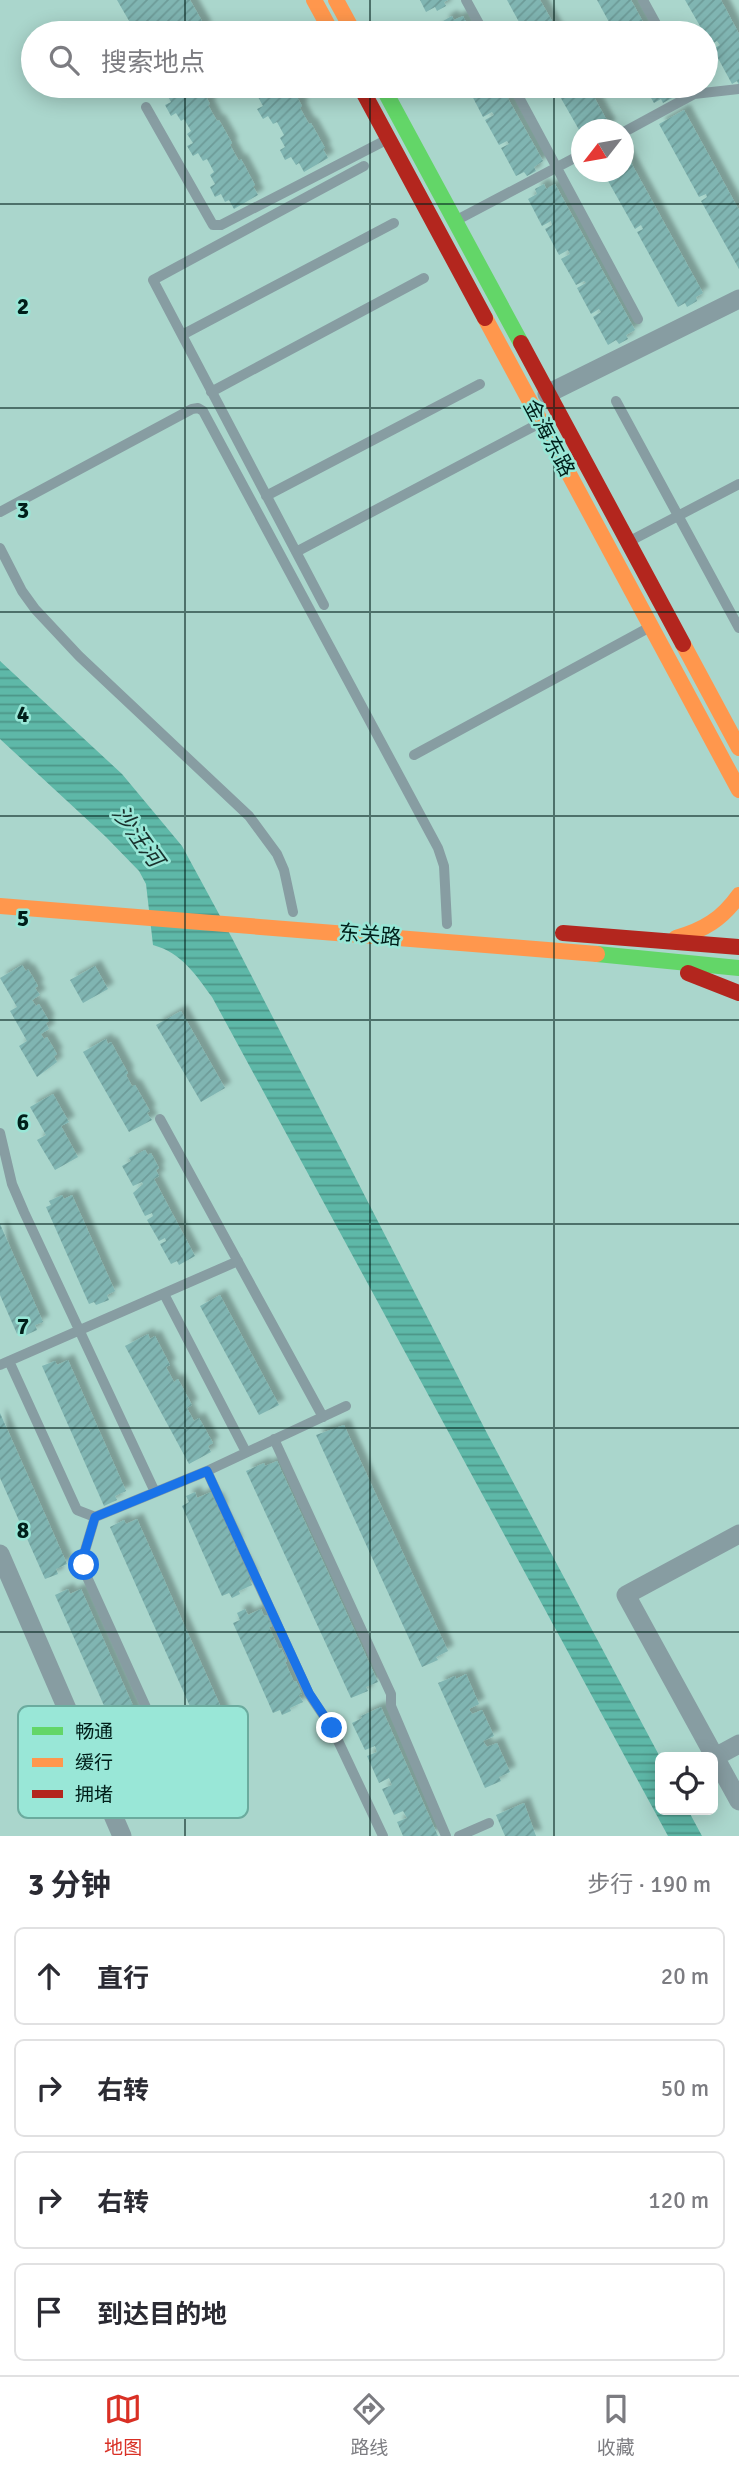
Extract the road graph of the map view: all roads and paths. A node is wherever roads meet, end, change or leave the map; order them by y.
1 (314, 0) edge
2 (336, 0) edge
3 (466, 0) edge
4 (643, 0) edge
5 (325, 21) edge
6 (347, 21) edge
7 (477, 21) edge
8 (654, 21) edge
9 (718, 89) edge
10 (739, 89) edge
11 (367, 98) edge
12 (388, 98) edge
13 (519, 98) edge
14 (679, 98) edge
15 (146, 107) dead end
16 (634, 126) edge
17 (389, 138) junction
18 (571, 160) edge
19 (364, 166) dead end
20 (557, 168) junction
21 (455, 222) junction
22 (394, 223) dead end
23 (424, 278) dead end
24 (739, 299) edge
25 (638, 319) dead end
26 (182, 335) junction
27 (480, 384) dead end
28 (211, 391) junction
29 (547, 394) junction
30 (616, 401) dead end
31 (541, 423) junction
32 (739, 484) edge
33 (267, 496) junction
34 (0, 512) edge
35 (677, 516) junction
36 (627, 542) junction
37 (0, 548) edge
38 (296, 552) junction
39 (324, 605) dead end
40 (650, 627) junction
41 (739, 628) edge
42 (739, 748) edge
43 (414, 755) dead end
44 (739, 790) edge
45 (739, 895) edge
46 (0, 906) edge
47 (293, 912) dead end
48 (447, 924) dead end
49 (545, 932) dead end
50 (667, 940) junction
51 (739, 947) edge
52 (650, 959) junction
53 (739, 968) edge
54 (739, 993) edge
55 (160, 1119) dead end
56 (0, 1133) edge
57 (238, 1261) junction
58 (164, 1294) junction
59 (79, 1331) junction
60 (5, 1363) edge
61 (346, 1406) dead end
62 (323, 1417) junction
63 (274, 1439) junction
64 (246, 1452) junction
65 (207, 1471) junction
66 (155, 1492) junction
67 (95, 1517) junction
68 (739, 1534) edge
69 (0, 1554) edge
70 (66, 1706) edge
71 (145, 1706) edge
72 (739, 1744) edge
73 (712, 1752) edge
74 (718, 1755) edge
75 (718, 1762) edge
76 (739, 1801) edge
77 (114, 1818) edge
78 (489, 1824) dead end
79 (122, 1836) edge
80 (383, 1836) edge
81 (446, 1836) edge
82 (459, 1836) edge

1 - 5 main road
2 - 6 main road
3 - 7 lane
4 - 8 lane
9 - 10 lane
11 - 17 main road, 金海东路
12 - 21 main road, 金海东路
13 - 20 lane
14 - 16 lane
15 - 17 lane
17 - 31 main road, 金海东路
18 - 20 lane
19 - 26 lane
20 - 21 lane
20 - 25 lane
21 - 29 main road, 金海东路
22 - 26 lane
23 - 28 lane
24 - 29 street
26 - 28 lane
27 - 33 lane
28 - 33 lane
29 - 36 main road, 金海东路
30 - 35 lane
31 - 38 lane
31 - 40 main road, 金海东路
32 - 35 lane
33 - 38 lane
34 - 48 lane
35 - 36 lane
35 - 41 lane
36 - 42 main road, 金海东路
37 - 47 lane
38 - 39 lane
40 - 43 lane
40 - 44 main road, 金海东路
45 - 50 main road
46 - 52 main road, 东关路
49 - 50 main road
50 - 51 main road
52 - 53 main road, 东关路
52 - 54 main road
55 - 57 lane
56 - 59 lane
57 - 58 lane
57 - 62 lane
58 - 59 lane
58 - 64 lane
59 - 60 lane
59 - 66 lane
60 - 67 lane
61 - 62 lane
62 - 63 lane
63 - 64 lane
63 - 81 lane
64 - 65 lane
65 - 66 lane
65 - 80 lane
66 - 67 lane
67 - 71 lane
68 - 73 street
69 - 70 street
72 - 74 street
75 - 76 street
77 - 79 street
78 - 82 lane

